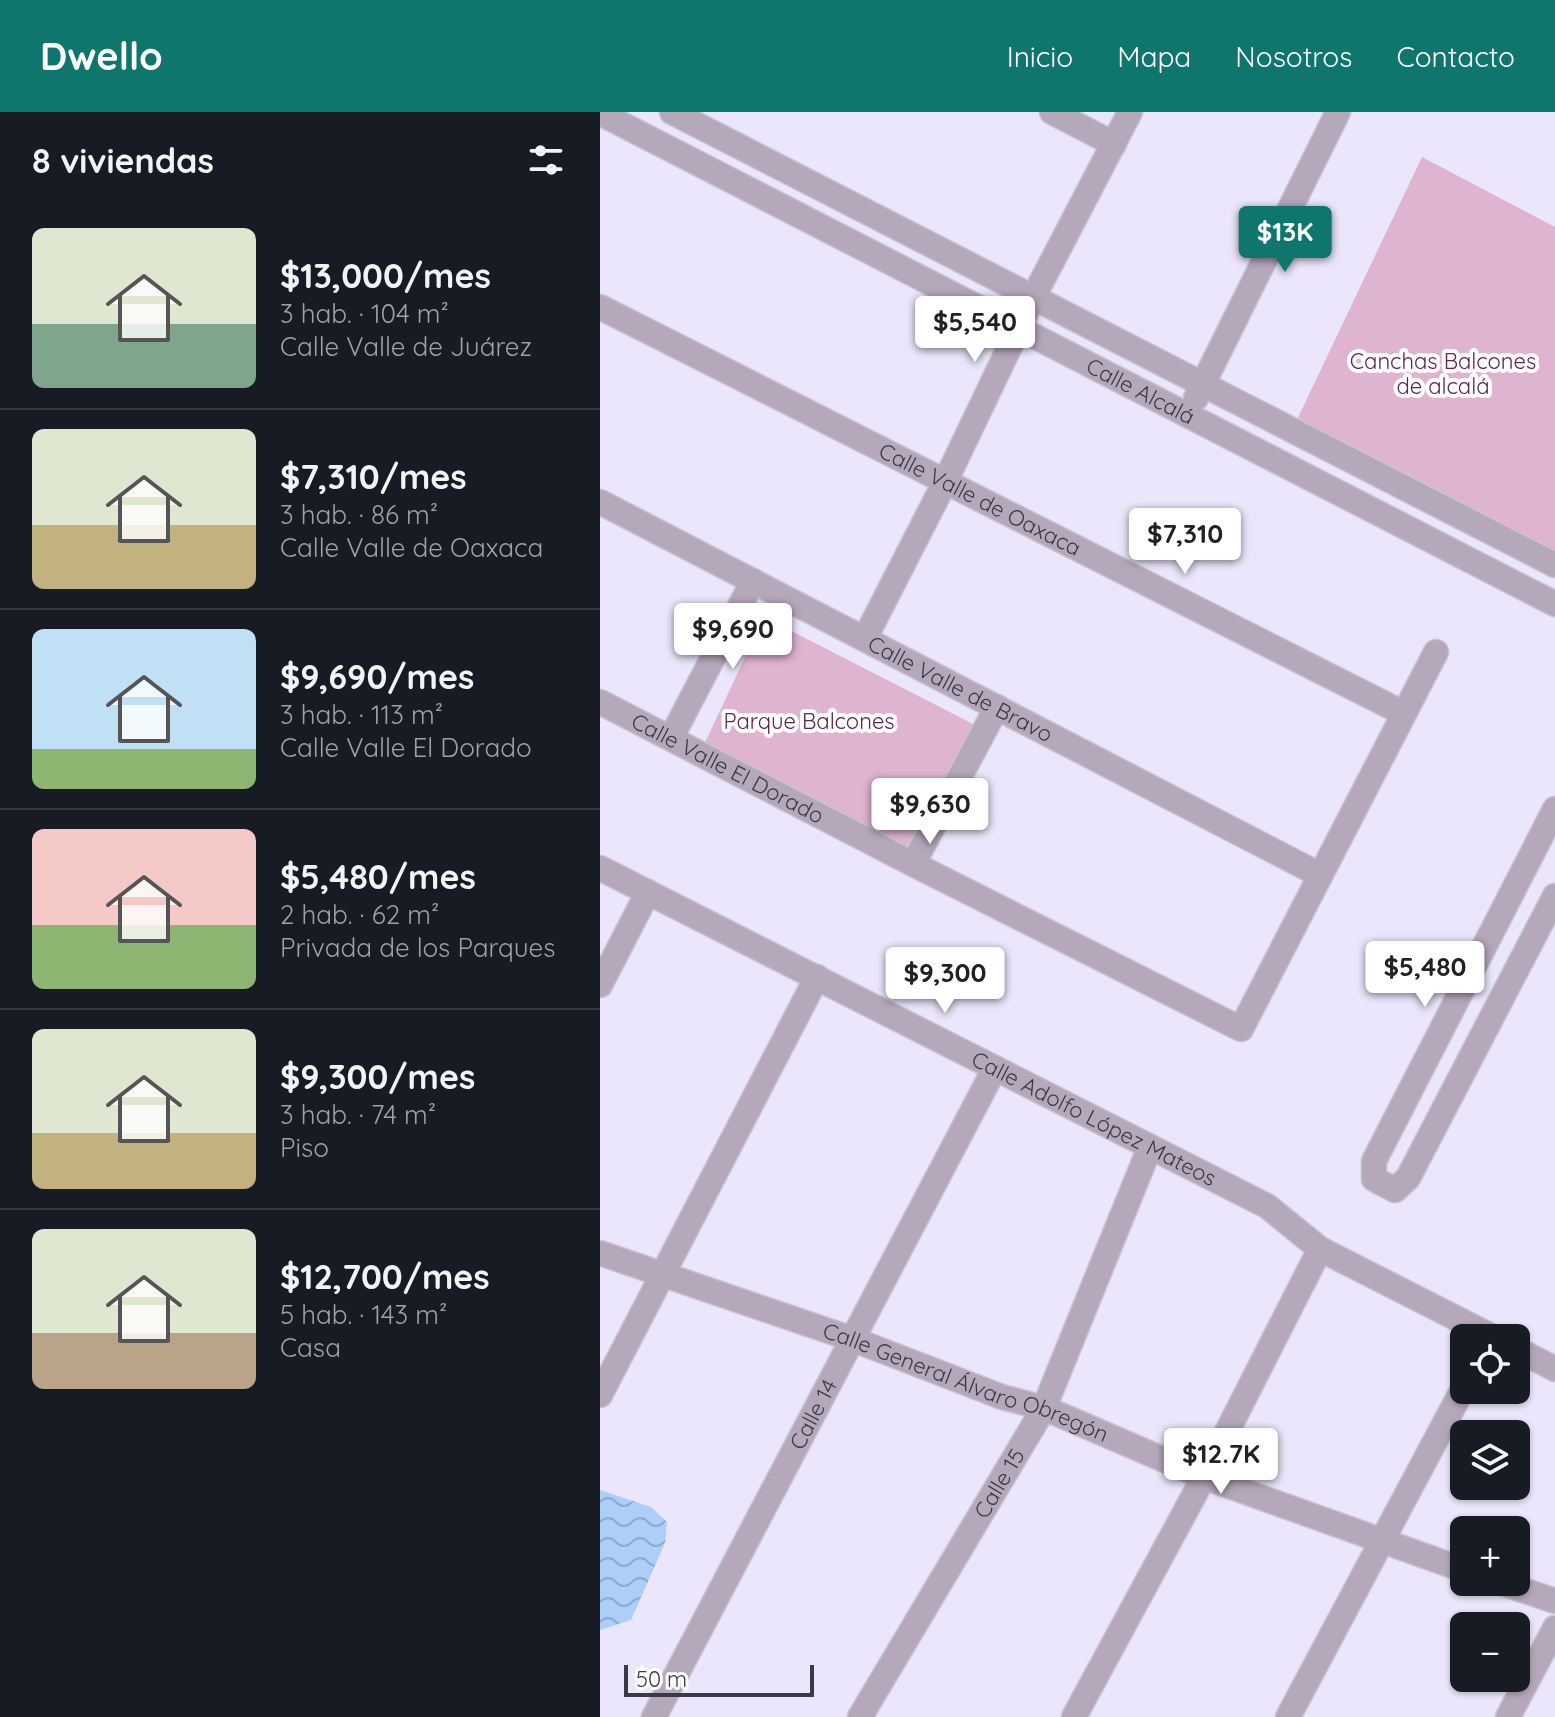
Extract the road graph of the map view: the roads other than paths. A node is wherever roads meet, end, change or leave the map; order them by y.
1 (672, 112) edge
2 (1052, 112) edge
3 (1130, 112) edge
4 (1338, 112) edge
5 (600, 113) edge
6 (1114, 144) junction
7 (1034, 296) junction
8 (600, 307) edge
9 (1019, 328) junction
10 (1203, 385) junction
11 (1187, 414) junction
12 (945, 482) junction
13 (600, 502) edge
14 (1555, 565) edge
15 (753, 581) junction
16 (1555, 604) edge
17 (865, 638) junction
18 (1436, 652) dead end
19 (600, 702) edge
20 (997, 707) junction
21 (1403, 713) junction
22 (671, 738) junction
23 (1555, 809) edge
24 (913, 864) junction
25 (600, 868) edge
26 (1320, 875) junction
27 (648, 892) junction
28 (1555, 896) edge
29 (817, 977) junction
30 (600, 985) edge
31 (995, 1068) junction
32 (1150, 1147) junction
33 (1320, 1249) junction
34 (600, 1253) edge
35 (661, 1274) junction
36 (1467, 1324) edge
37 (852, 1339) junction
38 (1530, 1356) edge
39 (1555, 1369) edge
40 (600, 1395) edge
41 (1455, 1404) edge
42 (1044, 1408) junction
43 (1204, 1477) junction
44 (1383, 1542) junction
45 (1450, 1565) edge
46 (1530, 1593) edge
47 (1555, 1601) edge
48 (1555, 1628) edge
49 (659, 1716) edge
50 (860, 1717) edge
51 (1074, 1717) edge
52 (1288, 1717) edge
53 (1508, 1717) edge

1 - 7 street, Calle Alcalá
2 - 6 street
3 - 6 street
4 - 10 street
5 - 9 street, Calle Alcalá
6 - 7 street
7 - 9 street
7 - 10 street, Calle Alcalá
8 - 12 street, Calle Valle de Oaxaca
9 - 11 street, Calle Alcalá
9 - 12 street
10 - 11 street
10 - 14 street, Calle Alcalá
11 - 16 street, Calle Alcalá
12 - 17 street
12 - 21 street, Calle Valle de Oaxaca
13 - 15 street, Calle Valle de Bravo
15 - 17 street, Calle Valle de Bravo
15 - 22 street
17 - 20 street, Calle Valle de Bravo
18 - 21 street
19 - 22 street, Calle Valle El Dorado
20 - 24 street
20 - 26 street, Calle Valle de Bravo
21 - 26 street
22 - 24 street, Calle Valle El Dorado
23 - 28 street
24 - 26 street, Calle Valle El Dorado
25 - 27 street, Calle Adolfo López Mateos
27 - 29 street, Calle Adolfo López Mateos
27 - 30 street
29 - 31 street, Calle Adolfo López Mateos
29 - 35 street
31 - 32 street, Calle Adolfo López Mateos
31 - 37 street, Calle 14
32 - 33 street, Calle Adolfo López Mateos
32 - 42 street, Calle 15
33 - 36 street, Calle Adolfo López Mateos
33 - 43 street
34 - 35 street, Calle General Álvaro Obregón
35 - 37 street, Calle General Álvaro Obregón
35 - 40 street
37 - 42 street, Calle General Álvaro Obregón
37 - 49 street, Calle 14
38 - 39 street
41 - 44 street
42 - 43 street, Calle General Álvaro Obregón
42 - 50 street, Calle 15
43 - 44 street, Calle General Álvaro Obregón
43 - 51 street
44 - 45 street, Calle General Álvaro Obregón
44 - 52 street
46 - 47 street
48 - 53 street

